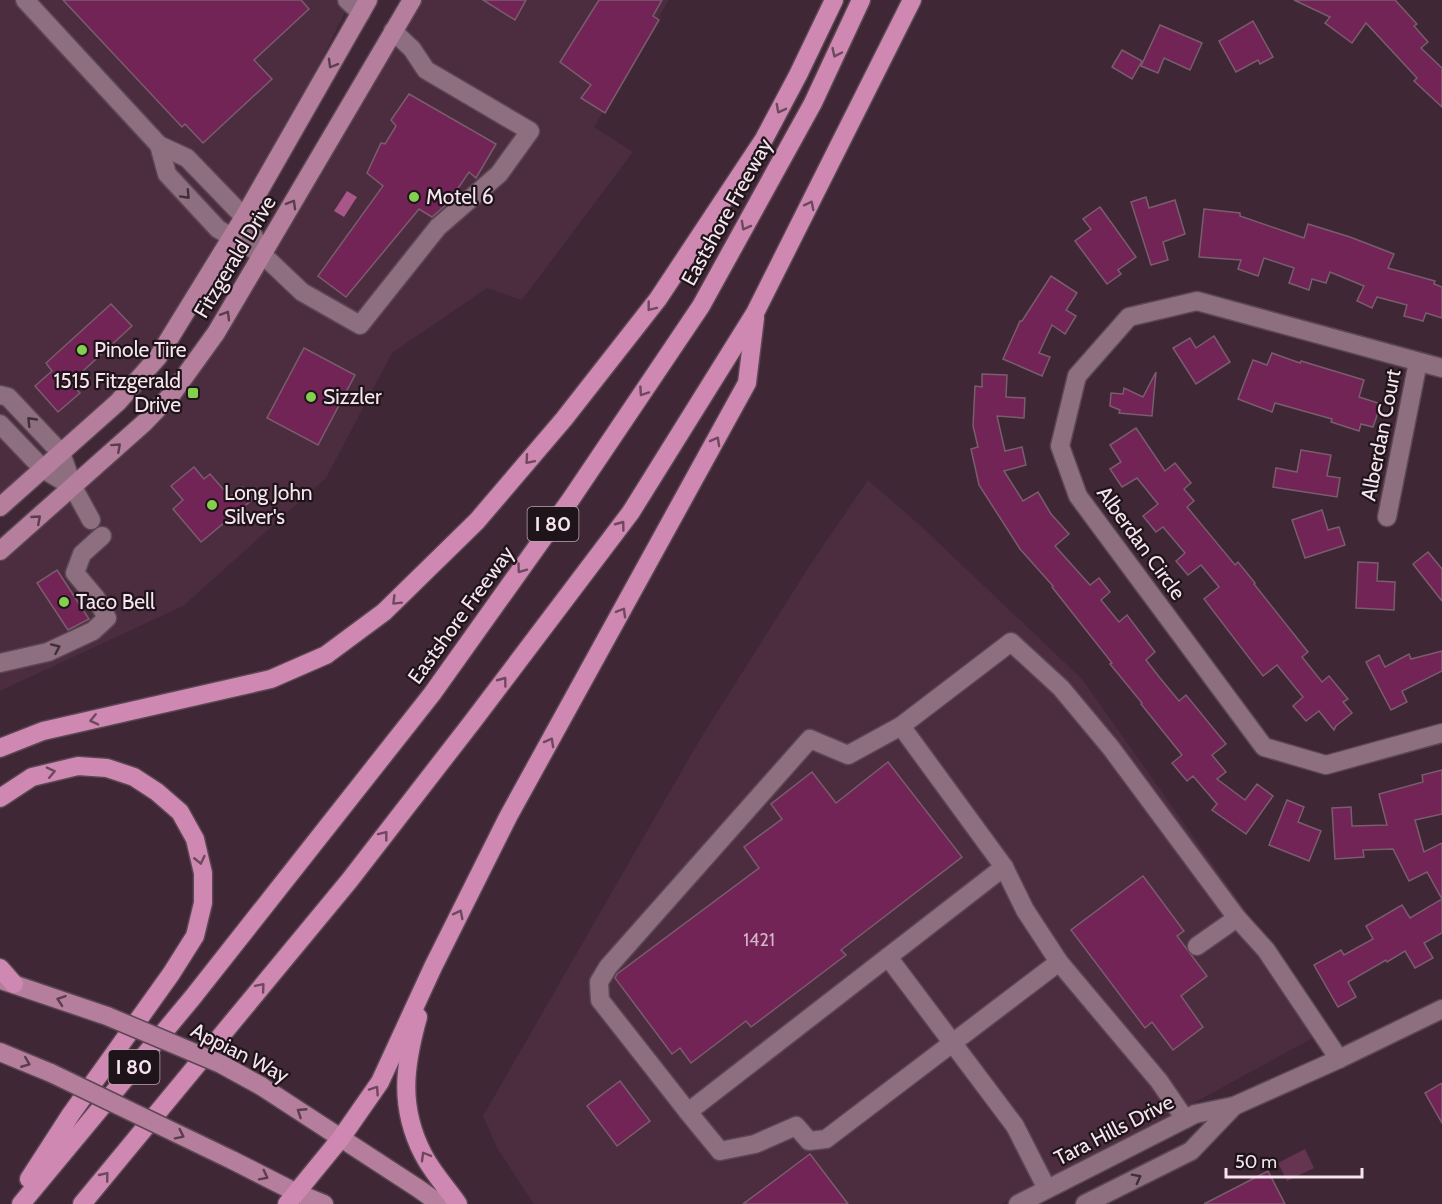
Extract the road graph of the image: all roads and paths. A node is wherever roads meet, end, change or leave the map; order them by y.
1 (25, 0) edge
2 (348, 0) edge
3 (412, 0) edge
4 (834, 0) edge
5 (861, 0) edge
6 (912, 0) edge
7 (364, 7) edge
8 (393, 31) junction
9 (159, 145) junction
10 (244, 217) junction
11 (232, 237) junction
12 (263, 255) junction
13 (755, 313) junction
14 (1418, 362) junction
15 (1442, 368) edge
16 (0, 395) edge
17 (0, 424) edge
18 (62, 453) junction
19 (43, 469) junction
20 (73, 487) junction
21 (0, 507) edge
22 (1387, 517) dead end
23 (91, 520) dead end
24 (102, 536) dead end
25 (0, 551) edge
26 (0, 663) edge
27 (901, 726) junction
28 (1442, 733) edge
29 (0, 748) edge
30 (0, 798) edge
31 (1004, 867) junction
32 (1237, 918) junction
33 (1197, 946) dead end
34 (888, 957) junction
35 (1059, 962) junction
36 (433, 966) junction
37 (0, 968) edge
38 (7, 982) edge
39 (1442, 1008) edge
40 (953, 1042) junction
41 (0, 1052) edge
42 (1340, 1059) junction
43 (1234, 1106) junction
44 (688, 1112) junction
45 (1185, 1119) junction
46 (341, 1138) junction
47 (1047, 1189) junction
48 (292, 1199) edge
49 (13, 1204) edge
50 (21, 1204) edge
51 (82, 1204) edge
52 (324, 1204) edge
53 (440, 1204) edge
54 (458, 1204) edge
55 (1018, 1204) edge
56 (1085, 1204) edge

1 - 9 street
2 - 7 street
3 - 8 main road, Fitzgerald Drive
4 -> 29 highway
5 -> 50 highway, Eastshore Freeway / I 80
13 -> 6 highway, I 80
7 -> 10 main road, Fitzgerald Drive
12 -> 8 main road, Fitzgerald Drive
8 - 12 street
9 - 10 street
9 -> 11 street
10 - 11 main road, Fitzgerald Drive
10 - 12 street
11 - 12 street
11 - 18 main road, Fitzgerald Drive
20 -> 12 main road, Fitzgerald Drive
36 -> 13 highway
51 -> 13 highway, I 80
14 - 15 street, Alberdan Circle
14 - 22 street, Alberdan Court
14 - 28 street, Alberdan Circle
18 -> 16 street
17 - 19 street
18 - 19 main road, Fitzgerald Drive
18 - 20 street
19 - 20 street
19 - 21 main road, Fitzgerald Drive
20 - 23 street
25 -> 20 main road, Fitzgerald Drive
26 -> 24 street
27 - 31 street
27 - 32 street
27 - 44 street
30 -> 49 highway
31 - 34 street
31 - 35 street
32 - 33 street
32 - 42 street
34 - 40 street
34 - 44 street
35 - 40 street
35 - 45 street
46 -> 36 highway
54 -> 36 highway
37 - 38 highway
46 -> 38 main road, Appian Way, bridge
39 - 42 street, Tara Hills Drive
40 - 44 street
40 - 47 street
41 -> 48 main road, bridge
42 - 43 street, Tara Hills Drive
43 - 45 street, Tara Hills Drive
56 -> 43 street, Tara Hills Drive
45 - 47 street, Tara Hills Drive
46 - 48 highway
46 - 53 main road, Appian Way
47 - 55 street, Tara Hills Drive
48 - 52 main road

